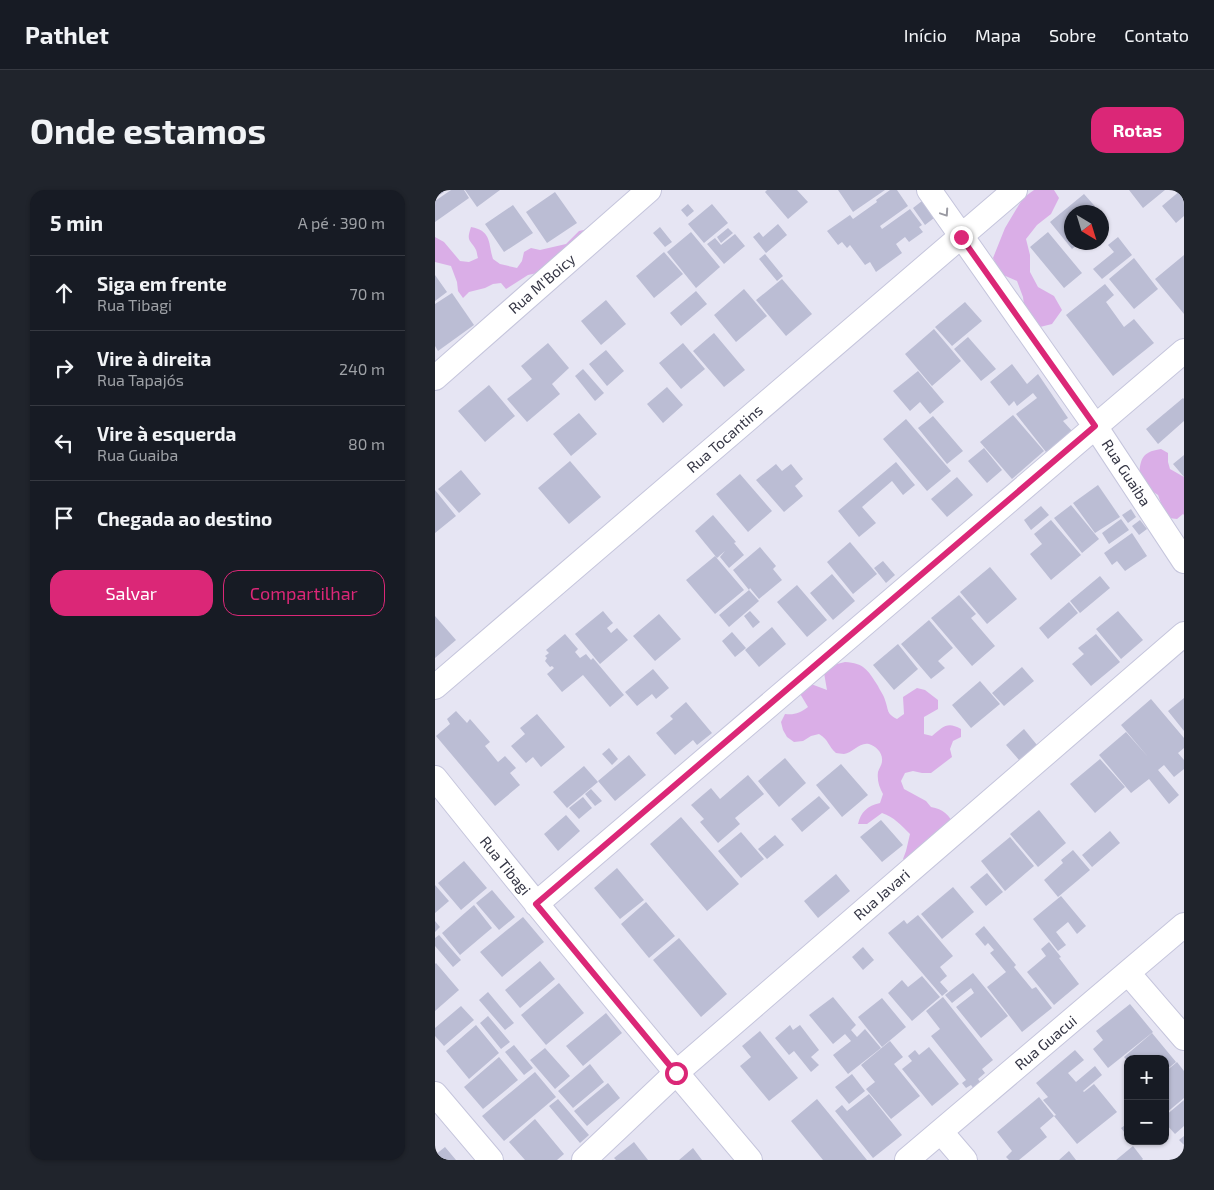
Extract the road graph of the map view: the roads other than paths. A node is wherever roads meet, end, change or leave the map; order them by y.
1 (649, 190) edge
2 (929, 190) edge
3 (1015, 190) edge
4 (961, 237) junction
5 (1184, 351) edge
6 (435, 378) edge
7 (1095, 426) junction
8 (1184, 561) edge
9 (1184, 634) edge
10 (435, 687) edge
11 (435, 778) edge
12 (536, 904) junction
13 (1184, 925) edge
14 (1128, 972) junction
15 (1184, 1038) edge
16 (676, 1073) junction
17 (435, 1094) edge
18 (941, 1132) junction
19 (491, 1160) edge
20 (583, 1160) edge
21 (750, 1160) edge
22 (907, 1160) edge
23 (965, 1160) edge

1 - 6 street, Rua M'Boicy
2 -> 4 street, Rua Guaiba
3 - 4 street, Rua Tocantins
4 - 7 street, Rua Guaiba
4 - 10 street, Rua Tocantins
5 - 7 street
7 - 8 street, Rua Guaiba
7 - 12 street
9 - 16 street, Rua Javari
11 - 12 street, Rua Tibagi
12 - 16 street, Rua Tibagi
13 - 14 street, Rua Guacui
14 - 15 street
14 - 18 street, Rua Guacui
16 - 20 street, Rua Javari
16 - 21 street, Rua Tibagi
17 - 19 street
18 - 22 street, Rua Guacui
18 - 23 street

